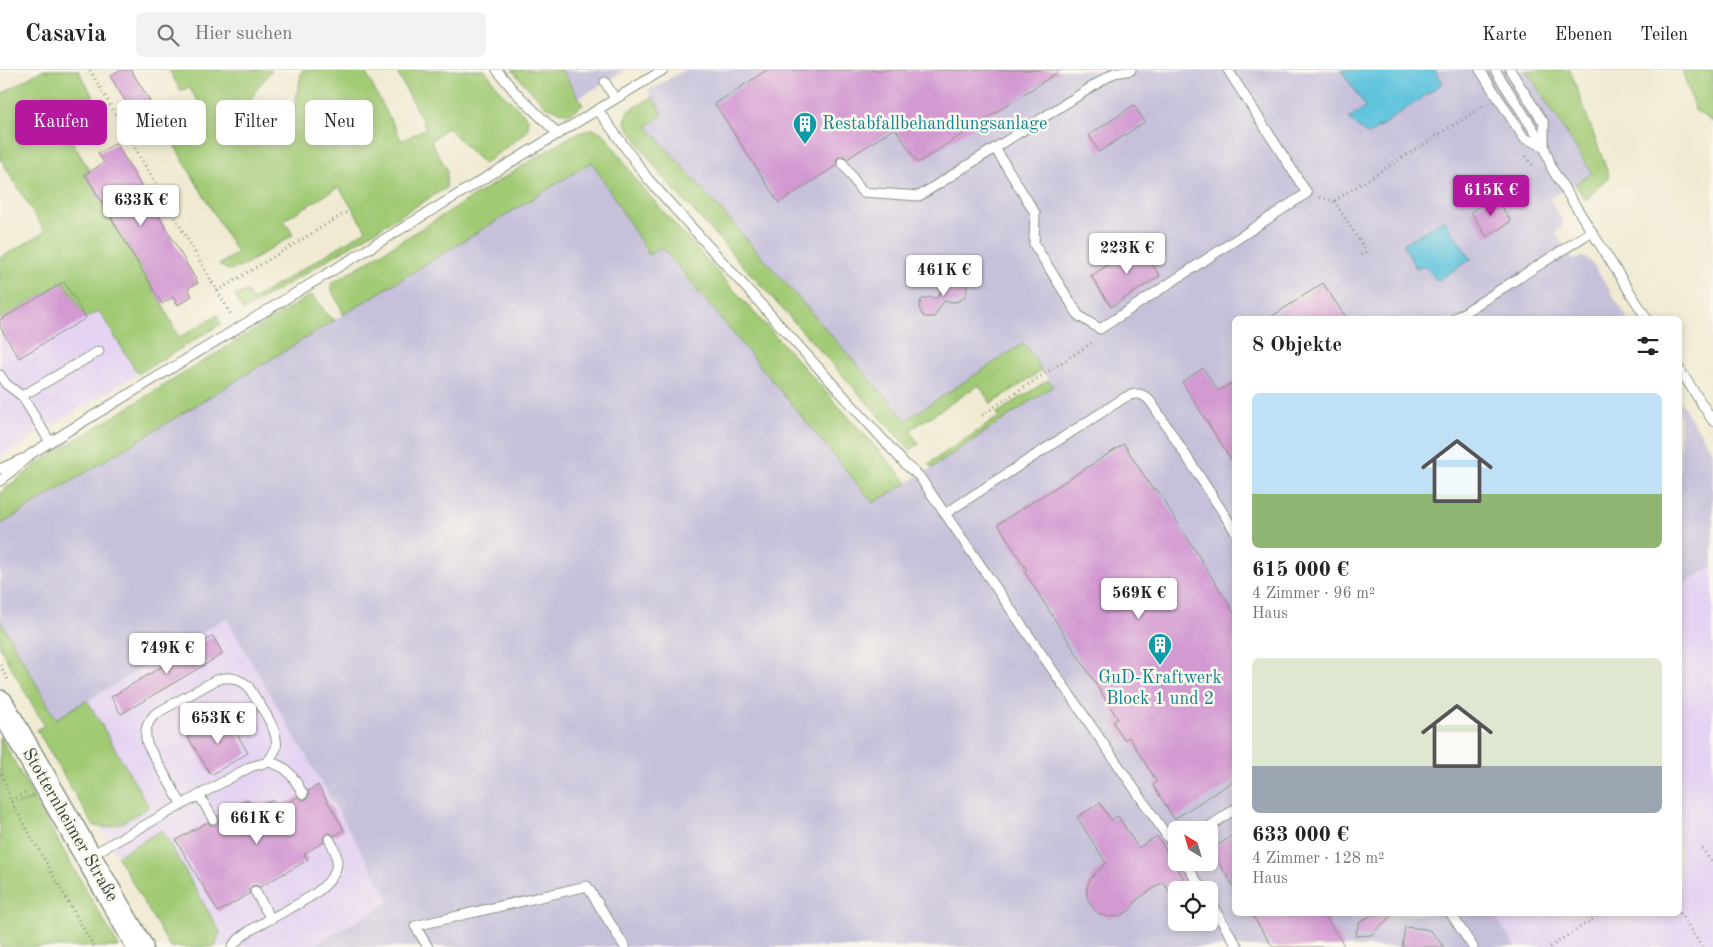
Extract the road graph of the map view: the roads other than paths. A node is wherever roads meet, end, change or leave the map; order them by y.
1 (496, 70) edge
2 (662, 70) edge
3 (1131, 70) edge
4 (1228, 70) edge
5 (1480, 70) edge
6 (1495, 70) edge
7 (1510, 70) edge
8 (605, 82) dead end
9 (615, 99) junction
10 (598, 110) junction
11 (558, 134) junction
12 (1544, 146) junction
13 (995, 148) junction
14 (842, 162) dead end
15 (1591, 232) junction
16 (1459, 316) edge
17 (1645, 316) edge
18 (99, 350) dead end
19 (1682, 373) edge
20 (0, 375) edge
21 (22, 396) junction
22 (1713, 422) edge
23 (50, 442) junction
24 (32, 454) junction
25 (0, 469) edge
26 (0, 481) edge
27 (946, 513) junction
28 (1232, 526) edge
29 (0, 703) edge
30 (268, 762) junction
31 (303, 794) dead end
32 (199, 795) junction
33 (182, 805) junction
34 (1232, 811) edge
35 (213, 819) dead end
36 (1217, 821) edge
37 (1168, 837) edge
38 (329, 839) dead end
39 (88, 857) junction
40 (255, 891) dead end
41 (1218, 915) edge
42 (1452, 916) edge
43 (271, 919) junction
44 (140, 947) edge
45 (232, 947) edge
46 (428, 947) edge
47 (625, 947) edge
48 (1238, 947) edge
49 (1473, 947) edge

1 - 11 lane
2 - 9 lane
3 - 13 lane
4 - 13 lane
5 - 12 lane
6 - 12 lane
7 - 12 lane
8 - 9 lane
9 - 10 lane
10 - 11 lane
10 - 27 lane
11 - 23 lane
12 - 15 lane
13 - 14 lane
15 - 16 lane
15 - 17 lane
18 - 21 lane
19 - 22 lane
20 - 21 lane
21 - 23 lane
23 - 24 lane
24 - 25 lane
24 - 26 lane
27 - 28 lane
27 - 37 lane
29 - 39 main road, Stotternheimer Straße
30 - 31 lane
30 - 32 lane
30 - 33 lane
32 - 33 lane
32 - 35 lane
33 - 39 lane
34 - 36 lane
38 - 43 lane
39 - 44 main road, Stotternheimer Straße
40 - 43 lane
41 - 48 lane
42 - 49 lane
43 - 45 lane
46 - 47 lane

